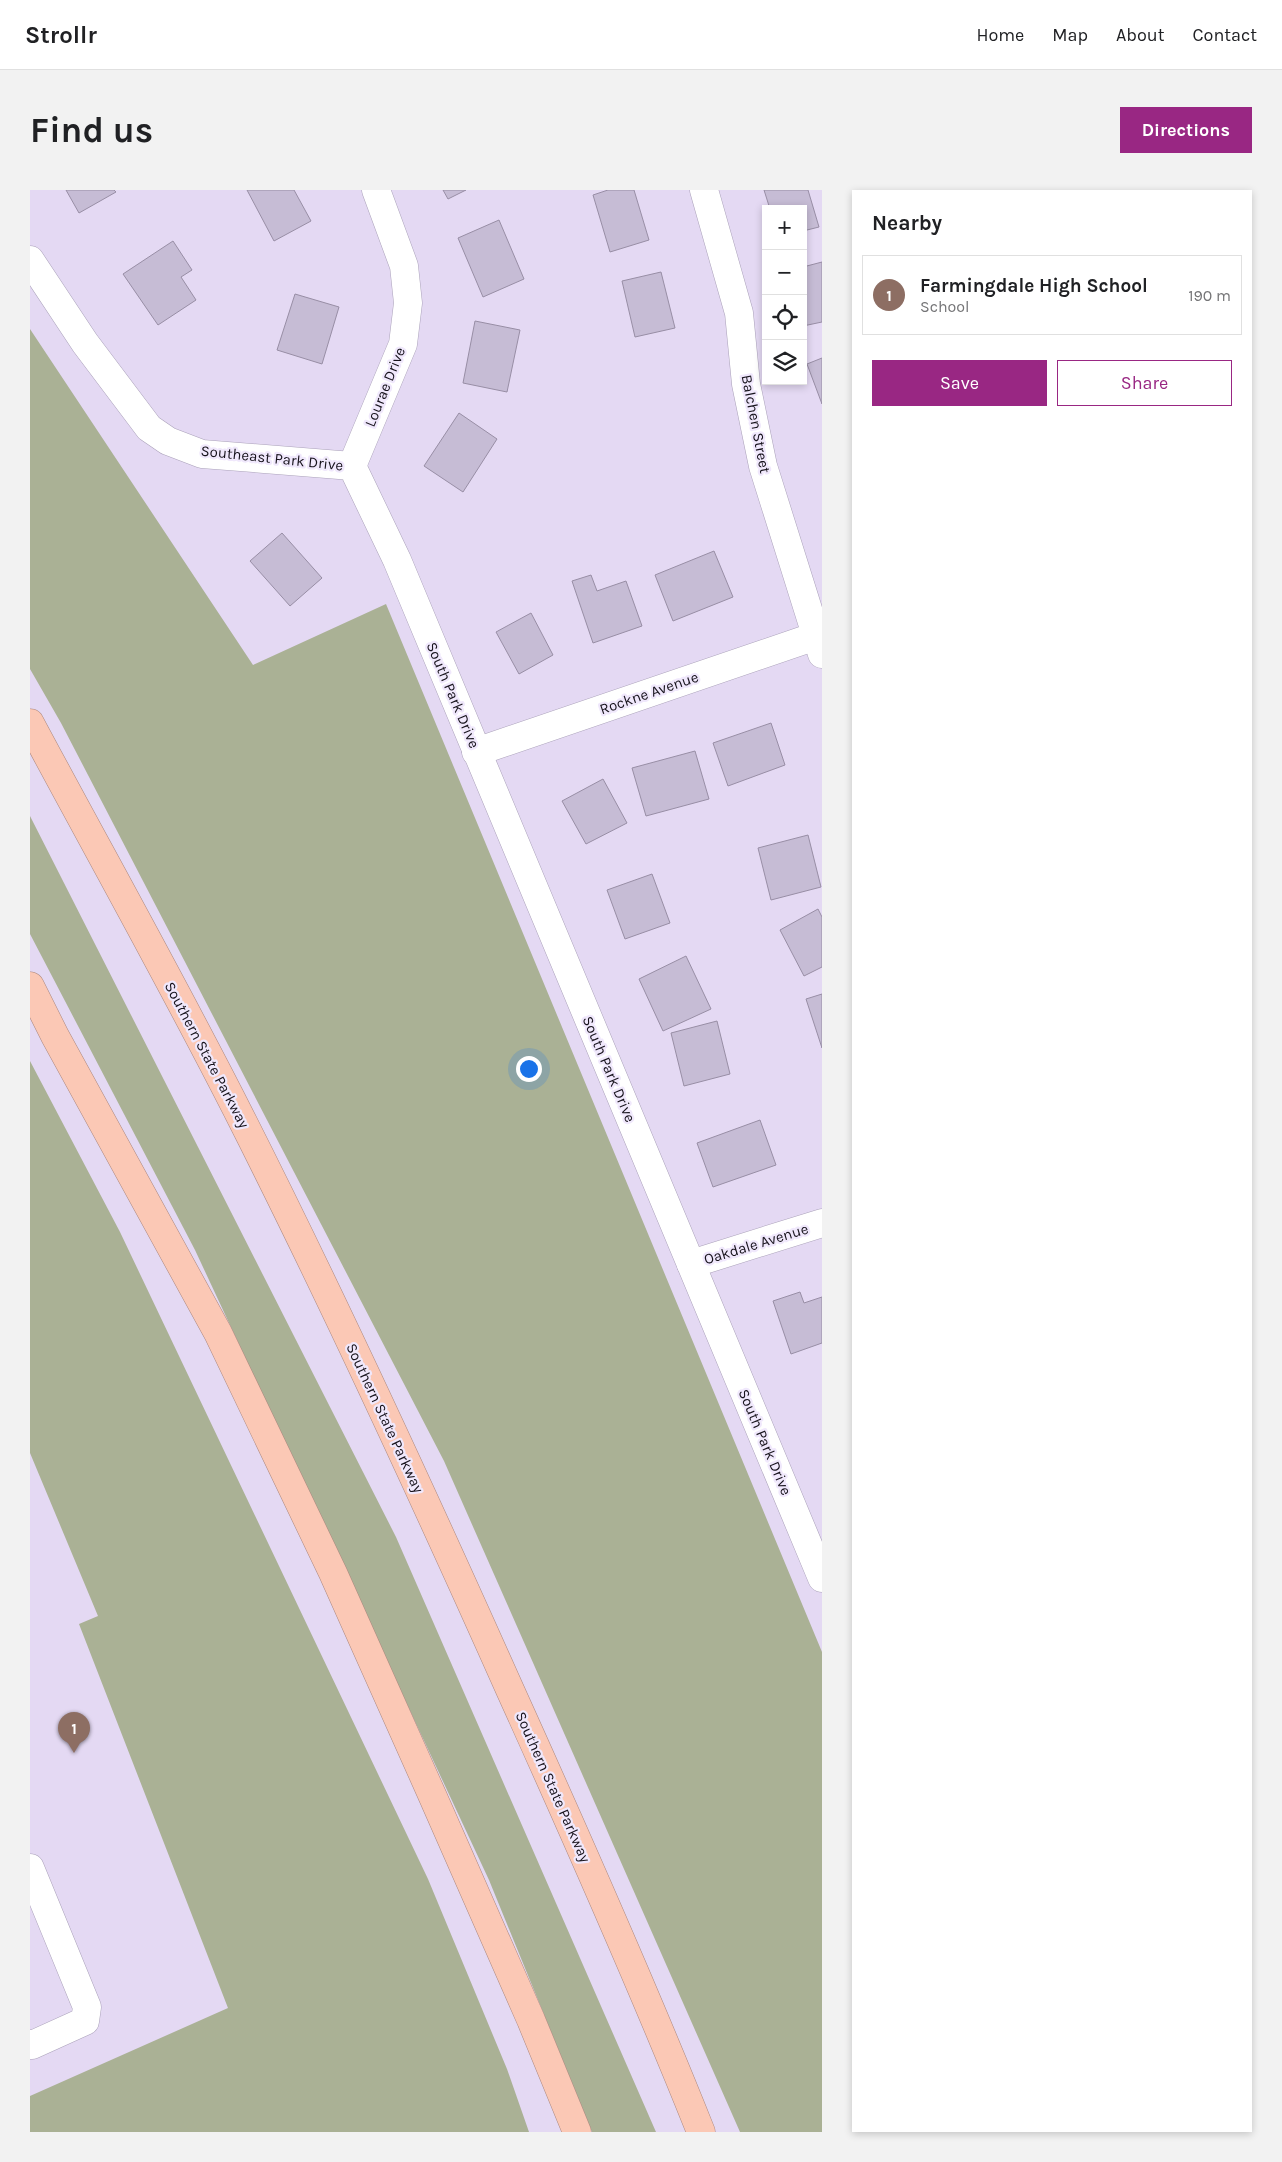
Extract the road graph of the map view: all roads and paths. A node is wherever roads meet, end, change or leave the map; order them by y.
1 (376, 190) edge
2 (704, 190) edge
3 (30, 260) edge
4 (352, 466) junction
5 (396, 560) joint
6 (820, 641) edge
7 (30, 723) edge
8 (476, 752) junction
9 (30, 986) edge
10 (822, 1223) edge
11 (691, 1264) junction
12 (822, 1578) edge
13 (30, 1868) edge
14 (531, 2020) junction
15 (30, 2044) edge
16 (562, 2132) edge
17 (577, 2132) edge
18 (701, 2132) edge

1 - 4 street, Lourae Drive
2 - 6 street, Balchen Street
3 - 4 street, Southeast Park Drive
4 - 5 street, Southeast Park Drive
5 - 8 street, South Park Drive
6 - 8 street, Rockne Avenue
7 - 18 highway, Southern State Parkway
8 - 11 street, South Park Drive
9 - 14 highway
10 - 11 street, Oakdale Avenue
11 - 12 street, South Park Drive
13 - 15 street
14 - 16 highway
14 - 17 highway

